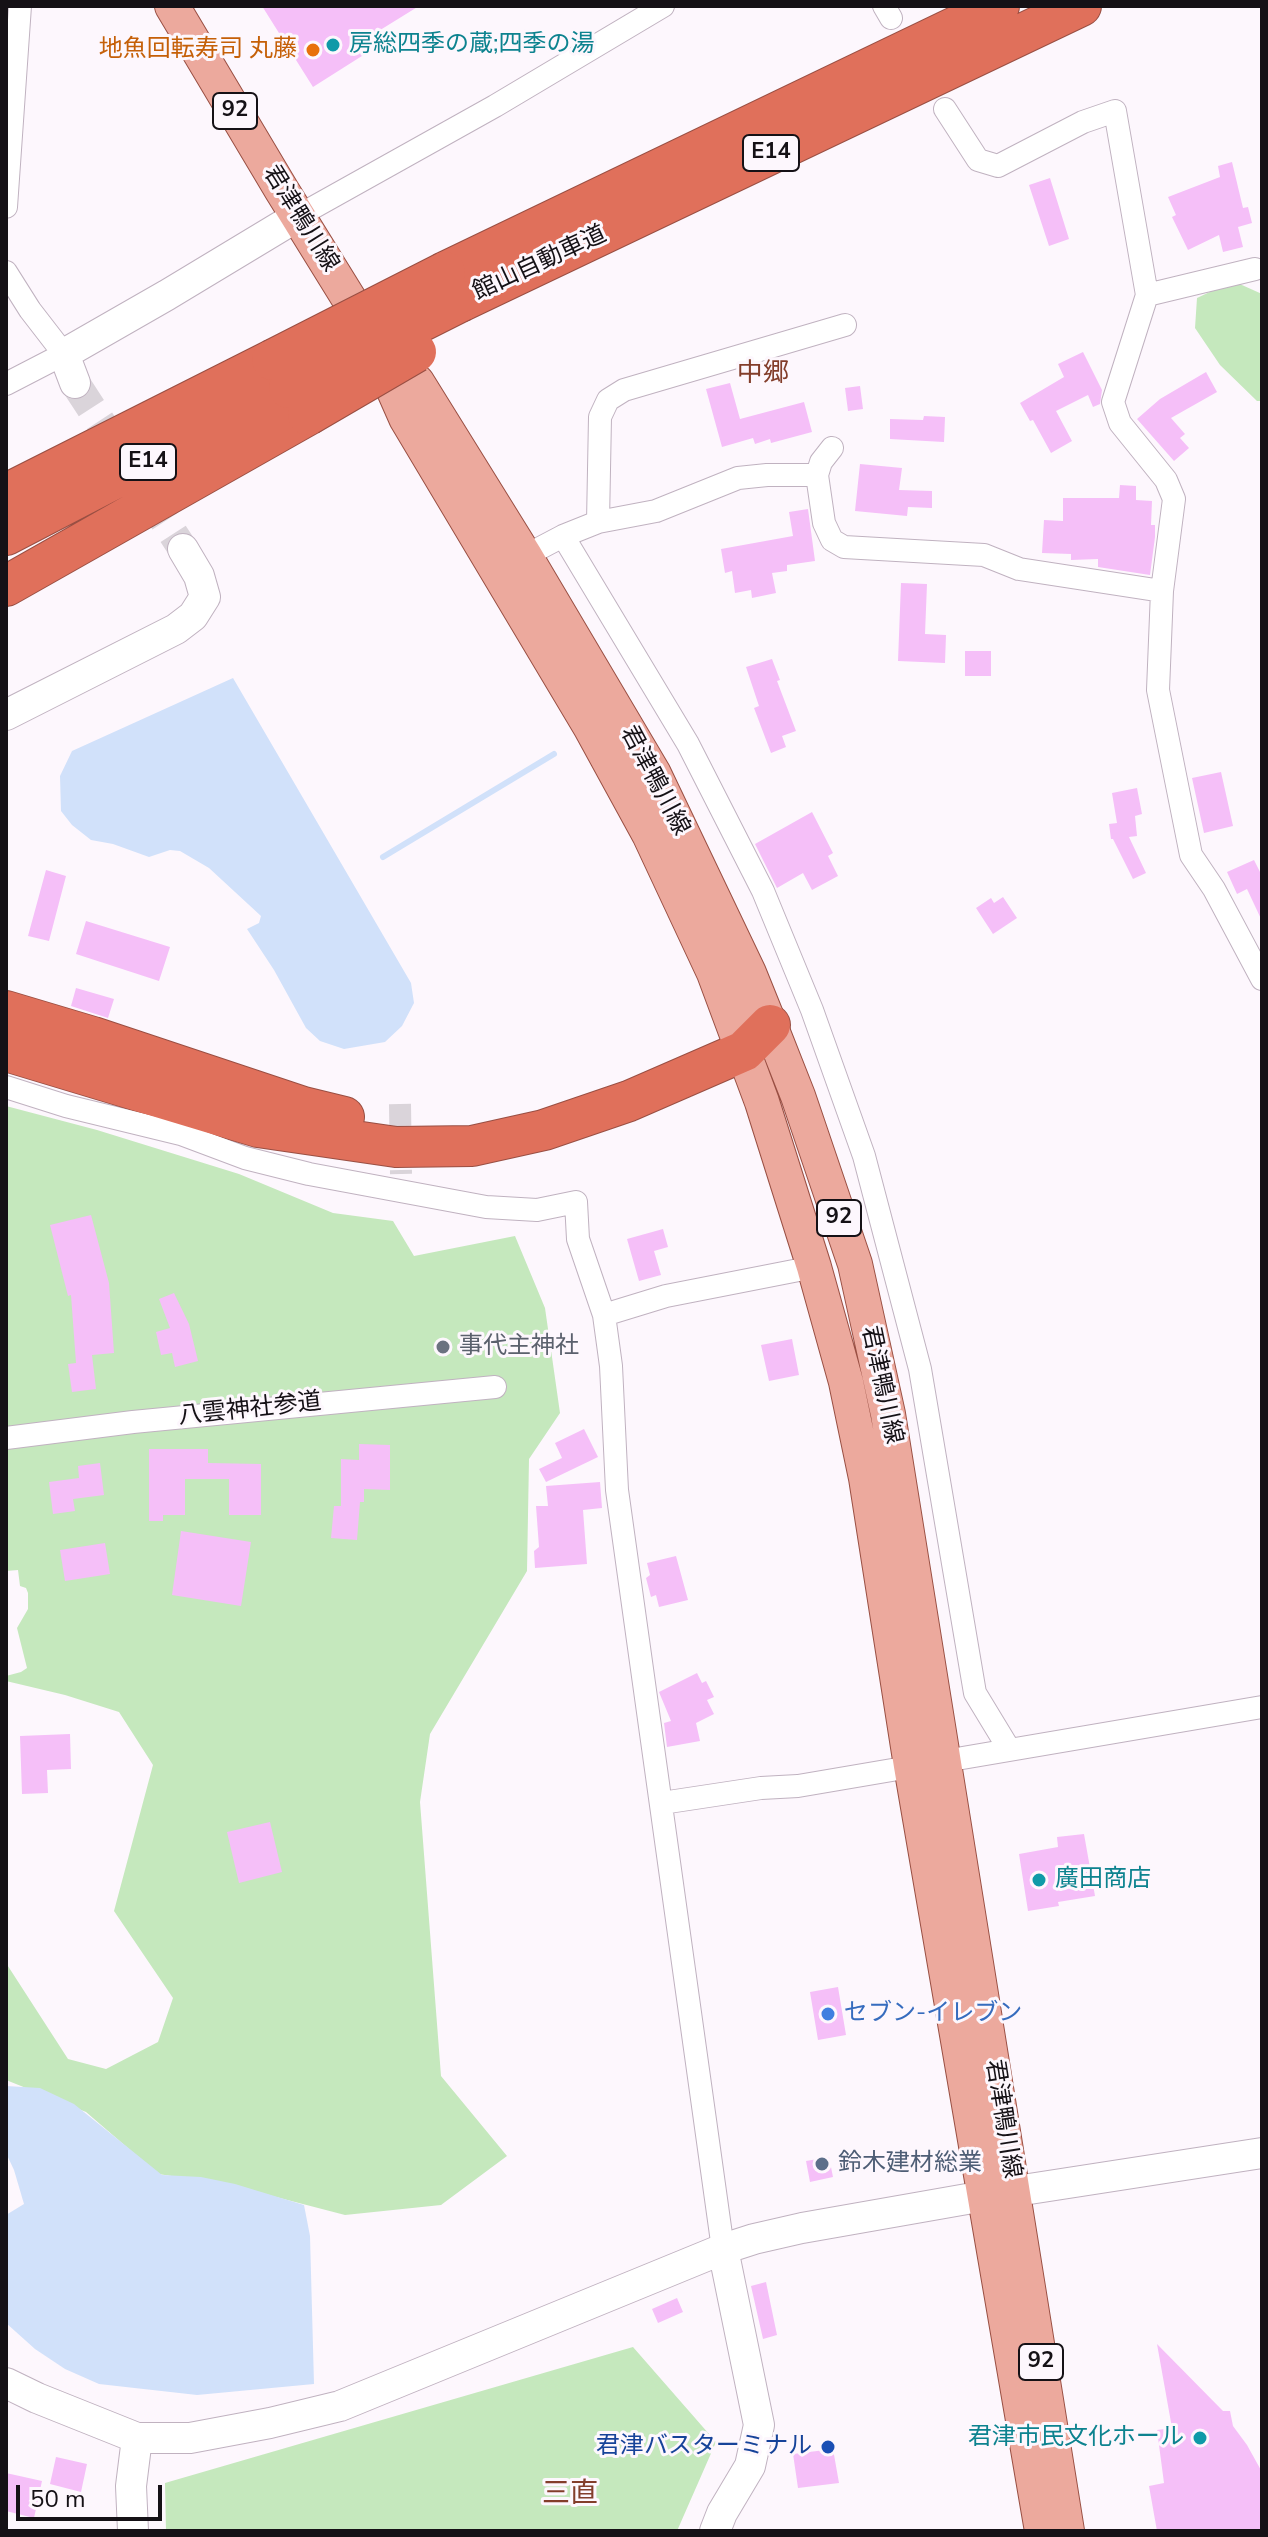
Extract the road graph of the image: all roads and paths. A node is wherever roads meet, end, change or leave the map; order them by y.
1 (20, 6) edge
2 (172, 6) edge
3 (663, 6) edge
4 (999, 6) edge
5 (1081, 6) edge
6 (945, 109) dead end
7 (6, 207) edge
8 (298, 216) junction
9 (1255, 269) dead end
10 (6, 272) edge
11 (1147, 295) junction
12 (459, 297) junction
13 (845, 325) dead end
14 (380, 349) junction
15 (64, 354) junction
16 (75, 383) tunnel mouth
17 (6, 384) edge
18 (290, 387) junction
19 (832, 448) dead end
20 (817, 475) junction
21 (6, 494) edge
22 (598, 522) junction
23 (6, 535) edge
24 (563, 536) junction
25 (183, 549) tunnel mouth
26 (525, 556) junction
27 (6, 586) edge
28 (1162, 591) junction
29 (6, 715) edge
30 (1262, 979) edge
31 (6, 1011) edge
32 (750, 1035) junction
33 (6, 1051) edge
34 (6, 1087) edge
35 (814, 1267) junction
36 (604, 1315) junction
37 (495, 1387) dead end
38 (6, 1438) edge
39 (1262, 1707) edge
40 (1009, 1749) junction
41 (944, 1760) junction
42 (911, 1766) junction
43 (662, 1803) junction
44 (1262, 2153) edge
45 (999, 2194) junction
46 (723, 2249) junction
47 (6, 2383) edge
48 (137, 2438) junction
49 (133, 2531) edge
50 (715, 2531) edge
51 (1042, 2531) edge
52 (1067, 2531) edge

1 - 7 street
2 - 8 main road, 君津鴨川線 / 92
3 - 8 street
4 - 12 highway, 館山自動車道 / E14
5 - 12 highway, E14
6 - 11 street
8 - 14 main road, 君津鴨川線 / 92
8 - 15 street
9 - 11 street
10 - 15 street
11 - 28 street
12 - 18 highway, 館山自動車道 / E14, bridge
12 - 18 highway, bridge
13 - 22 street
14 - 26 main road, 君津鴨川線 / 92
14 - 32 main road, 君津鴨川線 / 92
15 - 16 street
15 - 17 street
18 - 21 highway, 館山自動車道 / E14
18 - 23 highway, 館山自動車道 / E14
18 - 27 highway
19 - 20 street
20 - 22 street
20 - 28 street
22 - 24 street
24 - 26 street
24 - 40 street
25 - 29 street
26 - 32 main road, 君津鴨川線 / 92
28 - 30 street
31 - 32 highway
32 - 33 highway
32 - 35 main road, 君津鴨川線 / 92
32 - 41 main road, 君津鴨川線 / 92
34 - 36 street
35 - 36 street
35 - 42 main road, 君津鴨川線 / 92
36 - 43 street
37 - 38 street, 八雲神社参道
39 - 40 street
40 - 41 street
41 - 42 street
41 - 45 main road, 君津鴨川線 / 92
42 - 43 street
42 - 45 main road, 君津鴨川線 / 92
43 - 46 street
44 - 45 street
45 - 46 street
45 - 51 main road, 君津鴨川線 / 92
45 - 52 main road, 君津鴨川線 / 92
46 - 48 street
46 - 50 street
47 - 48 street
48 - 49 street

